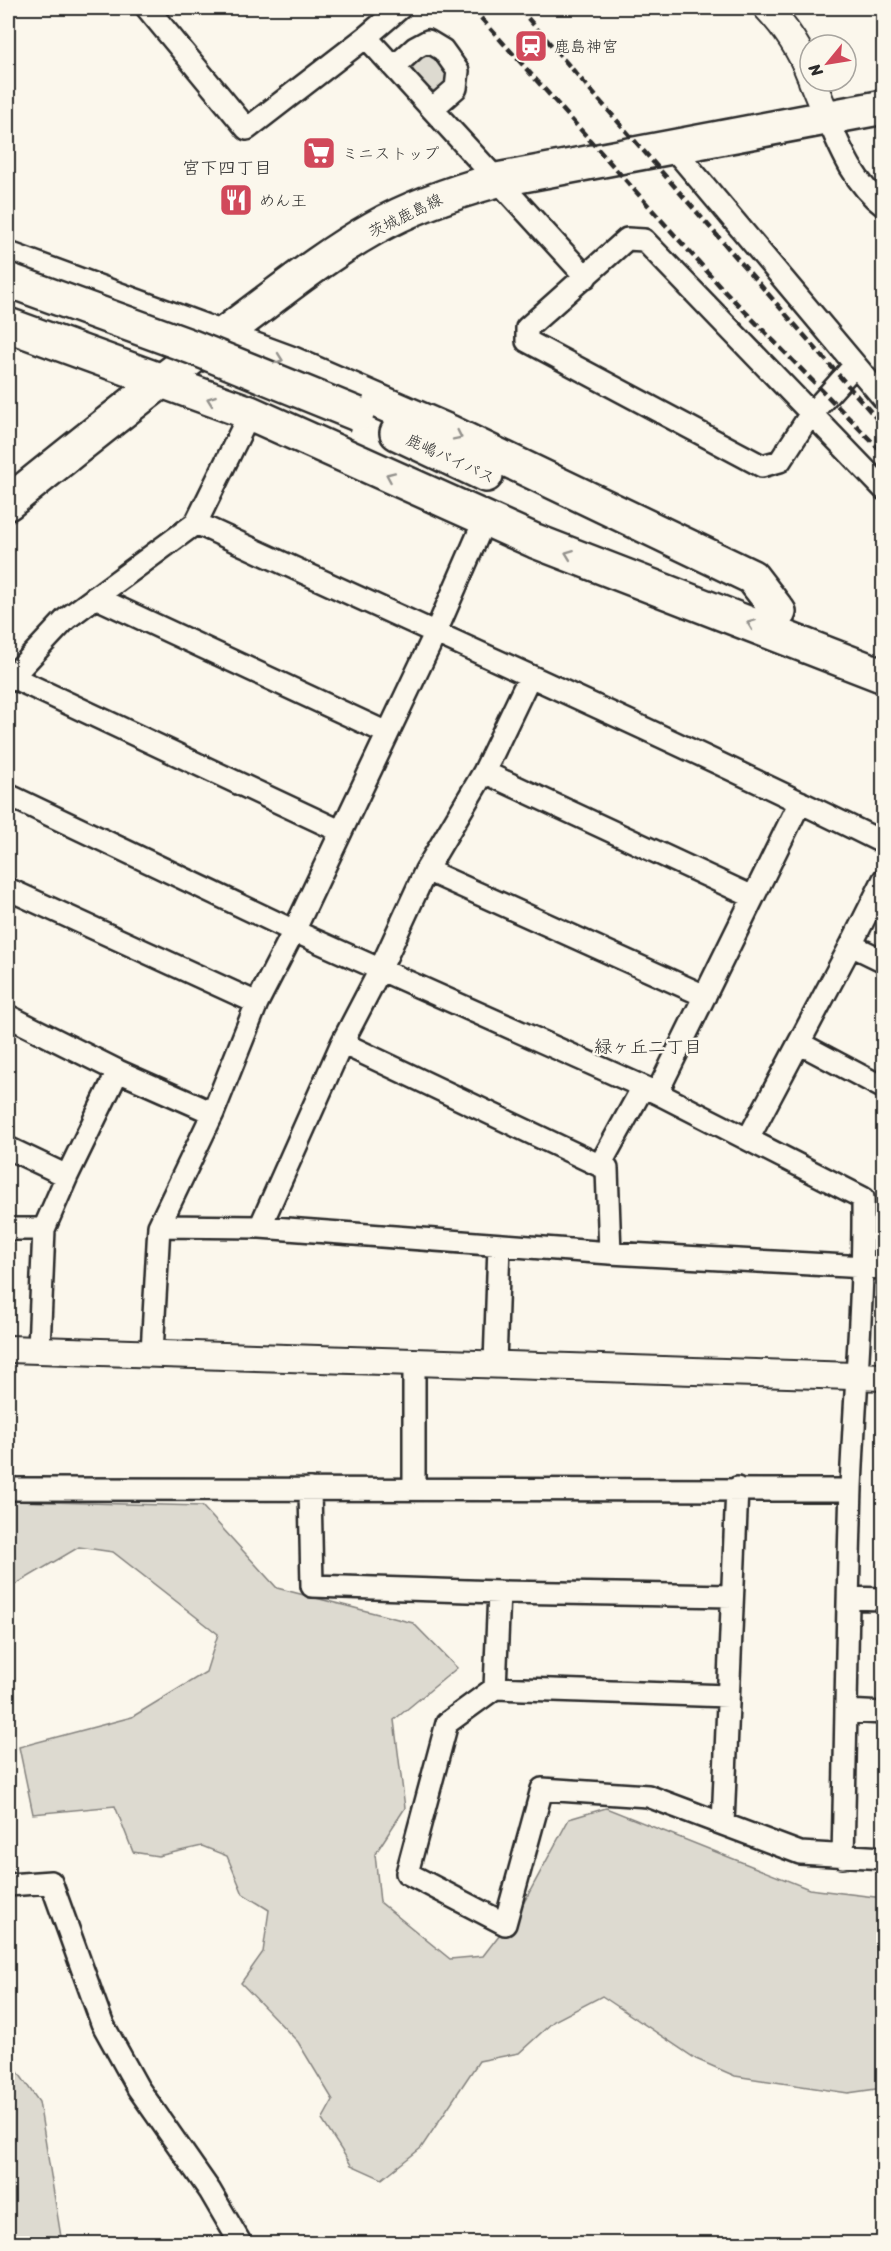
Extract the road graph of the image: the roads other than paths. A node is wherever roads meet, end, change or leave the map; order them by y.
1 (400, 8) edge
2 (767, 8) edge
3 (153, 10) edge
4 (366, 37) junction
5 (798, 46) edge
6 (394, 68) junction
7 (817, 93) edge
8 (884, 106) edge
9 (432, 109) junction
10 (827, 117) junction
11 (673, 148) junction
12 (497, 180) junction
13 (884, 206) edge
14 (8, 259) edge
15 (586, 277) junction
16 (8, 280) edge
17 (8, 325) edge
18 (220, 337) junction
19 (854, 366) junction
20 (161, 381) junction
21 (884, 399) edge
22 (250, 413) junction
23 (810, 414) junction
24 (884, 489) edge
25 (8, 503) edge
26 (485, 519) junction
27 (196, 523) junction
28 (95, 597) junction
29 (779, 612) junction
30 (435, 634) junction
31 (884, 664) edge
32 (530, 676) junction
33 (884, 676) edge
34 (10, 679) edge
35 (387, 733) junction
36 (484, 772) junction
37 (8, 795) edge
38 (800, 802) junction
39 (340, 831) junction
40 (884, 843) edge
41 (426, 870) junction
42 (884, 879) edge
43 (8, 889) edge
44 (753, 897) junction
45 (294, 931) junction
46 (852, 945) junction
47 (884, 961) edge
48 (380, 970) junction
49 (705, 996) junction
50 (257, 1004) junction
51 (8, 1016) edge
52 (342, 1042) junction
53 (799, 1044) junction
54 (118, 1071) junction
55 (884, 1088) edge
56 (650, 1090) junction
57 (213, 1113) junction
58 (748, 1139) junction
59 (8, 1148) edge
60 (600, 1166) junction
61 (67, 1176) junction
62 (159, 1226) junction
63 (260, 1227) junction
64 (8, 1229) edge
65 (44, 1229) junction
66 (499, 1245) junction
67 (610, 1253) junction
68 (874, 1267) edge
69 (39, 1348) junction
70 (8, 1349) edge
71 (152, 1352) junction
72 (414, 1361) junction
73 (495, 1364) junction
74 (856, 1376) junction
75 (884, 1377) edge
76 (737, 1488) junction
77 (8, 1489) edge
78 (310, 1489) junction
79 (414, 1489) junction
80 (851, 1490) junction
81 (499, 1592) junction
82 (732, 1596) junction
83 (849, 1598) junction
84 (884, 1599) edge
85 (495, 1688) junction
86 (728, 1696) junction
87 (846, 1711) junction
88 (884, 1713) edge
89 (723, 1824) junction
90 (843, 1857) junction
91 (884, 1858) edge
92 (8, 1885) edge
93 (240, 2244) edge

1 - 4 street
2 - 5 street
3 - 4 street
4 - 6 street
6 - 9 street
6 - 9 street
7 - 10 street
8 - 10 main road, 茨城鹿島線
9 - 12 street
10 - 11 main road, 茨城鹿島線
10 - 13 street
11 - 12 main road, 茨城鹿島線
11 - 19 street
12 - 15 street
12 - 18 main road, 茨城鹿島線
14 - 18 main road
15 - 23 street
15 - 23 street
16 - 29 main road, 鹿嶋バイパス, bridge
17 - 20 main road
18 - 20 main road, 茨城鹿島線
18 -> 29 main road
19 - 21 street
19 - 23 street
22 -> 20 main road
20 - 25 main road, 茨城鹿島線
26 -> 22 main road
22 - 27 street
23 - 24 street
26 - 30 street
33 -> 26 main road
27 - 28 street
27 - 30 street
28 - 34 street
28 - 35 street
29 - 31 main road, 鹿嶋バイパス
30 - 32 street
30 - 35 street
32 - 36 street
32 - 38 street
34 - 39 street
35 - 39 street
36 - 41 street
36 - 44 street
37 - 45 street
38 - 40 street
38 - 44 street
39 - 45 street
41 - 48 street
41 - 49 street
42 - 46 street
43 - 50 street
44 - 49 street
45 - 48 street
45 - 50 street
46 - 47 street
46 - 53 street
48 - 52 street
48 - 56 street
49 - 56 street
50 - 57 street
51 - 54 street
52 - 60 street
52 - 63 street
53 - 55 street
53 - 58 street
54 - 57 street
54 - 61 street
56 - 58 street
56 - 60 street
57 - 62 street
58 - 68 street
59 - 61 street
60 - 67 street
61 - 65 street
62 - 63 street
62 - 71 street
63 - 66 street
64 - 65 street
65 - 69 street
66 - 67 street
66 - 73 street
67 - 68 street
68 - 74 street
69 - 70 street
69 - 71 street
71 - 72 street
72 - 73 street
72 - 79 street
73 - 74 street
74 - 75 street
74 - 80 street
76 - 79 street
76 - 80 street
76 - 82 street
77 - 78 street
78 - 79 street
78 - 81 street
80 - 83 street
81 - 82 street
81 - 85 street
82 - 86 street
83 - 84 street
83 - 87 street
85 - 86 street
85 - 89 street
86 - 89 street
87 - 88 street
87 - 90 street
89 - 90 street
90 - 91 street
92 - 93 street

